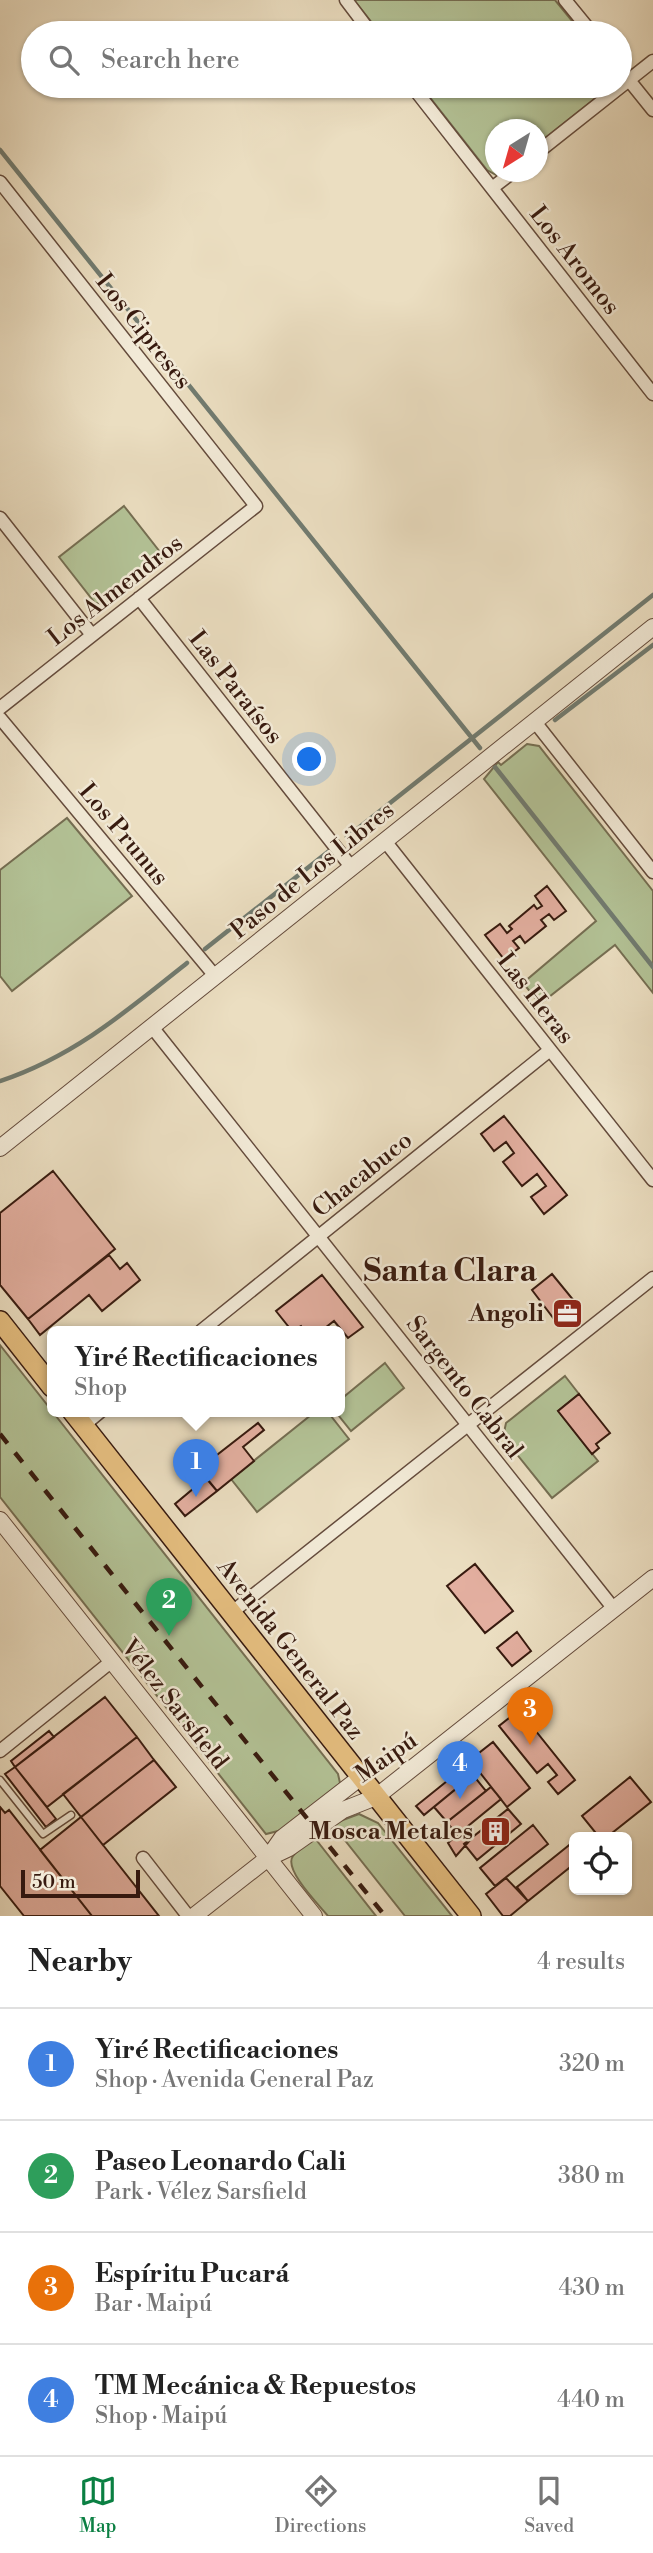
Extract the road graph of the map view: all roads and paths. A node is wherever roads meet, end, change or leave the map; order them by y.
1 (345, 0) edge
2 (565, 0) edge
3 (362, 21) edge
4 (582, 21) edge
5 (653, 61) edge
6 (632, 78) edge
7 (632, 84) edge
8 (421, 98) edge
9 (606, 98) edge
10 (653, 110) edge
11 (548, 143) edge
12 (0, 182) edge
13 (500, 182) edge
14 (492, 188) junction
15 (653, 394) edge
16 (256, 506) joint
17 (0, 518) edge
18 (139, 598) junction
19 (653, 627) edge
20 (92, 635) junction
21 (0, 708) edge
22 (0, 718) edge
23 (535, 722) junction
24 (385, 841) junction
25 (352, 868) junction
26 (653, 872) edge
27 (215, 976) junction
28 (152, 1027) junction
29 (550, 1050) junction
30 (0, 1148) edge
31 (653, 1180) edge
32 (318, 1236) junction
33 (653, 1278) edge
34 (0, 1321) edge
35 (207, 1326) edge
36 (47, 1381) edge
37 (78, 1419) edge
38 (468, 1425) junction
39 (0, 1520) edge
40 (653, 1578) edge
41 (614, 1609) junction
42 (231, 1613) junction
43 (112, 1661) junction
44 (0, 1751) edge
45 (361, 1777) junction
46 (0, 1780) edge
47 (6, 1788) junction
48 (0, 1794) edge
49 (376, 1797) junction
50 (71, 1815) dead end
51 (144, 1858) dead end
52 (268, 1858) junction
53 (188, 1916) edge
54 (194, 1916) edge
55 (314, 1916) edge
56 (471, 1916) edge

1 - 3 street
2 - 4 street
5 - 6 street
7 - 10 street
8 - 14 street, Los Aromos
9 - 11 street
12 - 16 street, Los Cipreses
13 - 14 street
14 - 15 street, Los Aromos
16 - 18 street, Los Almendros
17 - 20 street
18 - 20 street, Los Almendros
18 - 25 street, Las Paraísos
19 - 23 street, Paso de Los Libres
20 - 21 street, Los Almendros
22 - 27 street, Los Prunus
23 - 24 street, Paso de Los Libres
23 - 26 street
24 - 25 street, Paso de Los Libres
24 - 29 street, Las Heras
25 - 27 street, Paso de Los Libres
27 - 28 street, Paso de Los Libres
28 - 30 street, Paso de Los Libres
28 - 32 street, Sargento Cabral
29 - 31 street, Las Heras
29 - 32 street, Chacabuco
32 - 35 street, Chacabuco
32 - 38 street, Sargento Cabral
33 - 38 street
34 - 36 main road
37 - 42 main road, Avenida General Paz
38 - 41 street, Sargento Cabral
38 - 42 street
39 - 43 street, Vélez Sarsfield
40 - 41 street, Maipú
41 - 49 street, Maipú
42 - 45 main road, Avenida General Paz
43 - 44 street
43 - 52 street, Vélez Sarsfield
45 - 49 main road, Avenida General Paz
45 - 52 street, Maipú
46 - 47 lane
47 - 48 lane
47 - 50 lane
49 - 52 street, Maipú
49 - 56 main road, Avenida General Paz
51 - 53 street
52 - 54 street
52 - 55 street, Vélez Sarsfield

